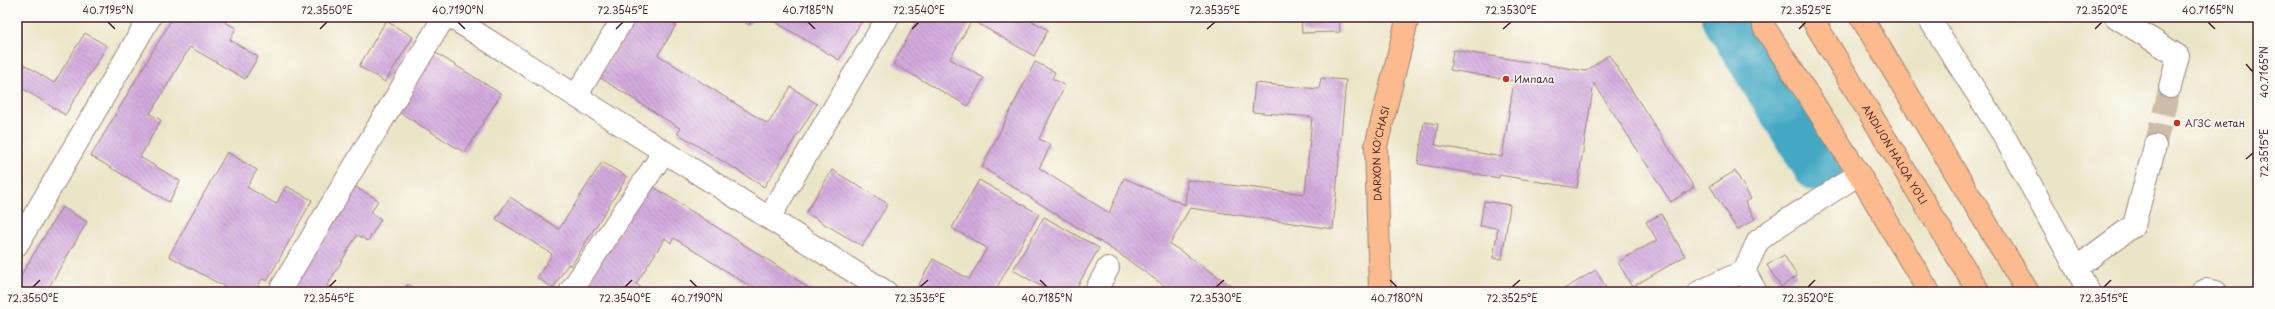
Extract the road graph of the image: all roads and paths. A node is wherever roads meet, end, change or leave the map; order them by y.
1 (150, 17) edge
2 (444, 17) edge
3 (451, 17) edge
4 (624, 17) edge
5 (888, 17) edge
6 (1408, 17) edge
7 (1763, 17) edge
8 (1811, 17) edge
9 (1861, 17) edge
10 (1928, 17) edge
11 (2116, 17) edge
12 (2170, 87) tunnel mouth
13 (576, 96) junction
14 (2155, 146) tunnel mouth
15 (664, 152) junction
16 (1859, 174) junction
17 (769, 218) junction
18 (17, 245) edge
19 (1108, 268) dead end
20 (2076, 268) junction
21 (1744, 271) junction
22 (279, 292) edge
23 (570, 292) edge
24 (886, 292) edge
25 (1095, 292) edge
26 (1380, 292) edge
27 (1699, 292) edge
28 (1756, 292) edge
29 (1929, 292) edge
30 (1979, 292) edge
31 (2028, 292) edge
32 (2089, 292) edge
33 (2202, 292) edge
34 (2216, 292) edge

1 - 18 street
2 - 22 street
3 - 13 street
4 - 13 street
5 - 17 street
6 - 26 main road, DARXON KO'CHASI
7 - 16 main road
8 - 30 main road, ANDIJON HALQA YO‘LI
9 - 31 main road
10 - 20 street
11 - 12 street
13 - 15 street
14 - 20 street
15 - 17 street
15 - 23 street
16 - 21 street
16 - 29 main road
17 - 24 street
19 - 25 street
20 - 32 street
21 - 27 street
21 - 28 street
33 - 34 street

